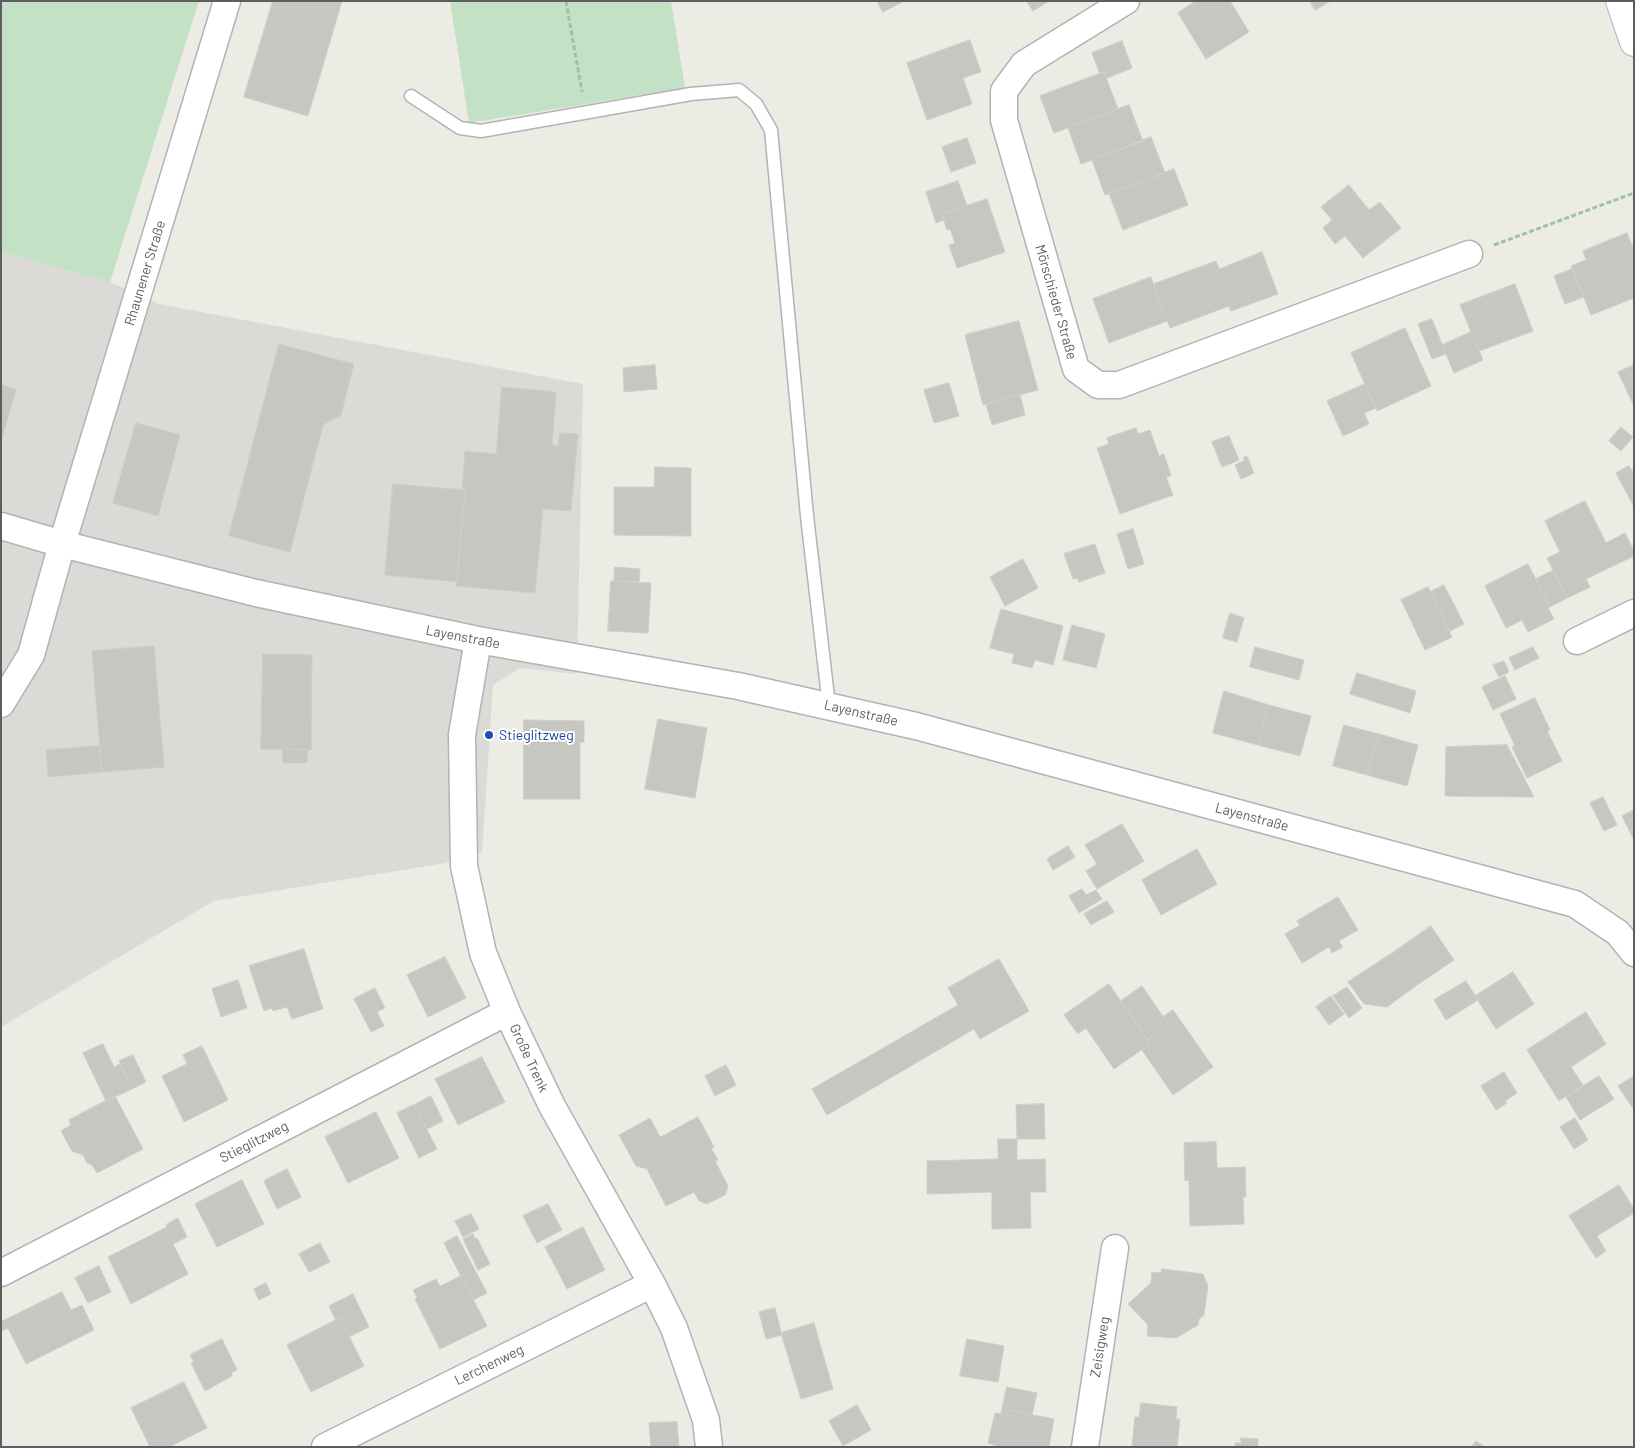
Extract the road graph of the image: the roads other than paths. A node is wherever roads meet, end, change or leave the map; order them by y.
1 (227, 1) edge
2 (1126, 1) edge
3 (1620, 1) edge
4 (1634, 42) edge
5 (411, 96) dead end
6 (1469, 254) road end
7 (1, 526) edge
8 (62, 544) junction
9 (1634, 614) edge
10 (478, 640) junction
11 (1577, 641) dead end
12 (1, 704) edge
13 (829, 706) junction
14 (1634, 953) edge
15 (507, 1012) junction
16 (1115, 1248) dead end
17 (1, 1273) edge
18 (652, 1284) junction
19 (325, 1447) edge
20 (709, 1447) edge
21 (1085, 1447) edge

1 - 8 street, Rhaunener Straße
2 - 6 street, Mörschieder Straße
3 - 4 street
5 - 13 lane
7 - 8 street, Layenstraße
8 - 10 street, Layenstraße
8 - 12 street, Rhaunener Straße
9 - 11 street
10 - 13 street, Layenstraße
10 - 15 street, Große Trenk
13 - 14 street, Layenstraße
15 - 17 street, Stieglitzweg
15 - 18 street, Große Trenk
16 - 21 street, Zeisigweg
18 - 19 street, Lerchenweg
18 - 20 street, Große Trenk

